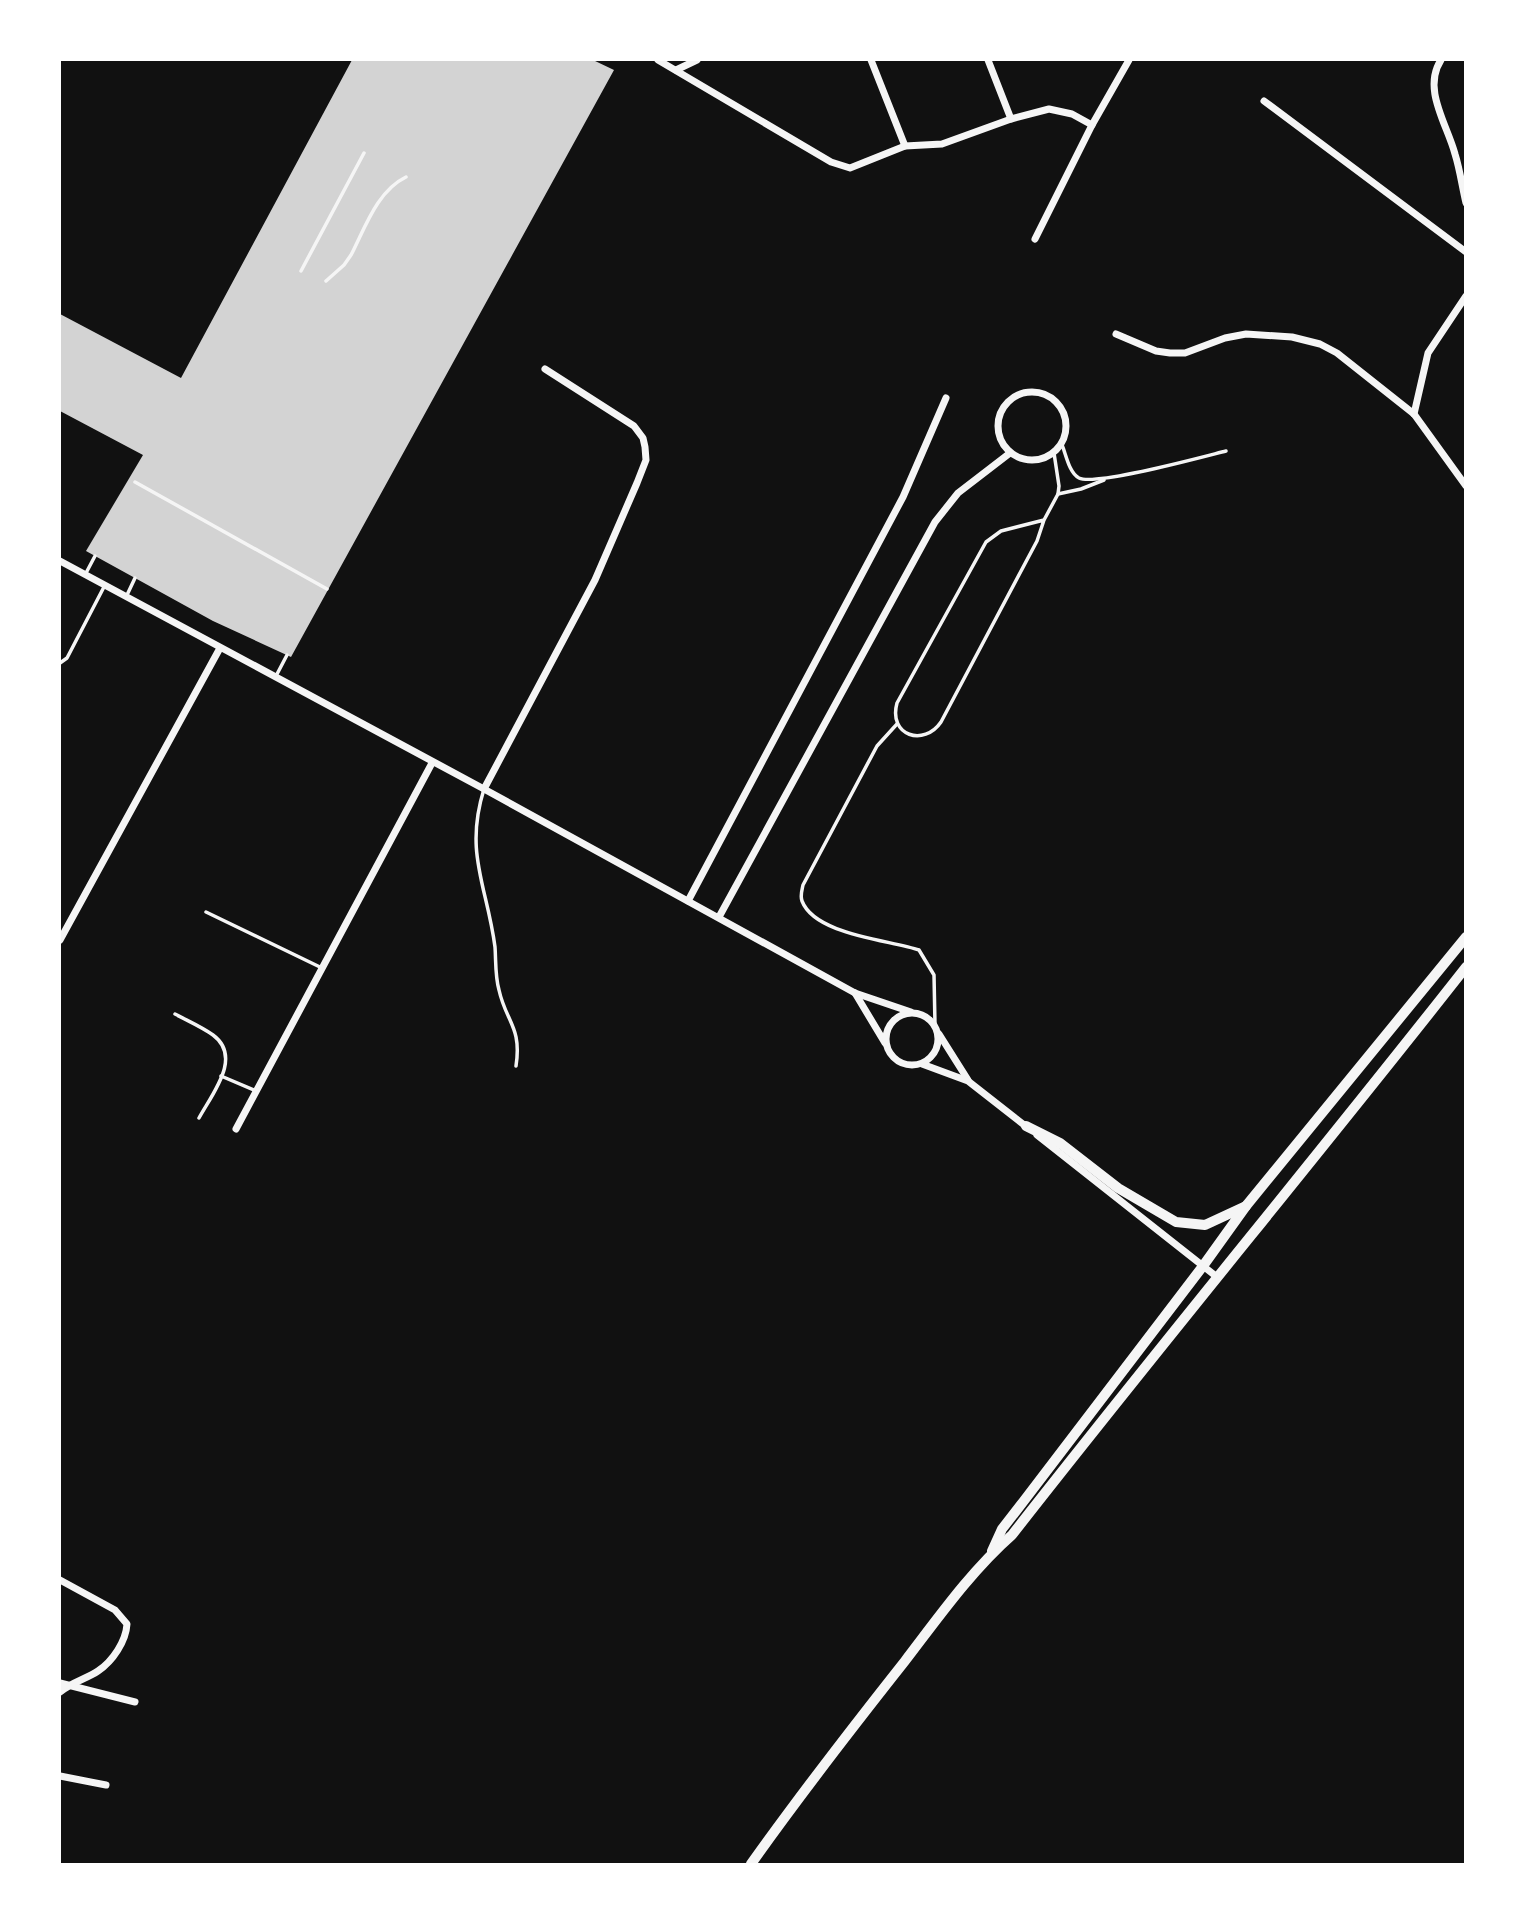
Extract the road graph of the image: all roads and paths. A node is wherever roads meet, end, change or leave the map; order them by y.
1 (658, 60) edge
2 (697, 60) edge
3 (871, 60) edge
4 (988, 60) edge
5 (1129, 60) edge
6 (1441, 60) edge
7 (676, 70) junction
8 (1264, 101) dead end
9 (1011, 119) junction
10 (1092, 125) junction
11 (905, 146) junction
12 (364, 153) dead end
13 (406, 177) dead end
14 (1465, 202) edge
15 (1035, 239) dead end
16 (1465, 252) edge
17 (301, 271) dead end
18 (326, 281) dead end
19 (1465, 296) edge
20 (1116, 334) dead end
21 (545, 369) dead end
22 (946, 398) dead end
23 (1414, 414) junction
24 (1062, 444) junction
25 (1226, 451) dead end
26 (1010, 453) junction
27 (1054, 453) junction
28 (1110, 478) junction
29 (135, 482) dead end
30 (1465, 486) edge
31 (1058, 494) junction
32 (1044, 520) junction
33 (95, 556) dead end
34 (60, 561) edge
35 (85, 575) junction
36 (135, 578) dead end
37 (105, 586) junction
38 (327, 589) dead end
39 (126, 597) junction
40 (220, 648) junction
41 (287, 655) dead end
42 (60, 663) edge
43 (275, 678) junction
44 (897, 724) junction
45 (432, 763) junction
46 (484, 789) junction
47 (688, 901) junction
48 (206, 912) dead end
49 (719, 917) junction
50 (1465, 937) edge
51 (60, 940) edge
52 (1465, 967) edge
53 (322, 968) junction
54 (855, 993) junction
55 (911, 1012) junction
56 (175, 1014) dead end
57 (935, 1025) junction
58 (938, 1034) junction
59 (886, 1044) junction
60 (922, 1064) junction
61 (516, 1066) dead end
62 (221, 1076) junction
63 (968, 1081) junction
64 (256, 1091) junction
65 (199, 1118) dead end
66 (1026, 1126) junction
67 (236, 1129) dead end
68 (1246, 1206) junction
69 (1203, 1266) junction
70 (1217, 1277) junction
71 (990, 1555) junction
72 (60, 1580) edge
73 (64, 1684) edge
74 (60, 1692) edge
75 (135, 1702) dead end
76 (60, 1776) edge
77 (106, 1785) dead end
78 (751, 1864) edge

1 - 7 street
2 - 7 street
3 - 11 street
4 - 9 street
5 - 10 street
6 - 14 street
7 - 11 street
8 - 16 street
9 - 10 street
9 - 11 street
10 - 15 street
12 - 17 lane
13 - 18 lane
19 - 23 street
20 - 23 street
21 - 46 street
22 - 47 street
23 - 30 street
24 - 26 street
24 - 27 street
24 - 28 lane
25 - 28 lane
26 - 27 street
26 - 49 street
27 - 31 lane
28 - 31 lane
29 - 38 lane
31 - 32 lane
32 - 44 lane
32 - 44 lane
33 - 35 lane
34 - 35 street
35 - 37 street
36 - 39 lane
37 - 39 street
37 - 42 lane
39 - 40 street
40 - 43 street
40 - 51 street
41 - 43 lane
43 - 45 street
44 - 57 lane
45 - 46 street
45 - 53 street
46 - 47 street
46 - 61 lane
47 - 49 street
48 - 53 lane
49 - 54 street
50 - 68 main road
52 - 70 main road
53 - 64 street
54 - 55 street
54 - 59 street
55 - 57 street
55 - 59 street
56 - 62 lane
57 - 58 street
58 - 60 street
58 - 63 street
59 - 60 street
60 - 63 street
62 - 64 lane
62 - 65 lane
63 - 66 street
64 - 67 street
66 - 68 main road
66 - 69 street
68 - 69 main road
69 - 70 street
69 - 71 main road
70 - 71 main road
71 - 78 main road
72 - 73 street
73 - 74 street
73 - 75 street
76 - 77 street

